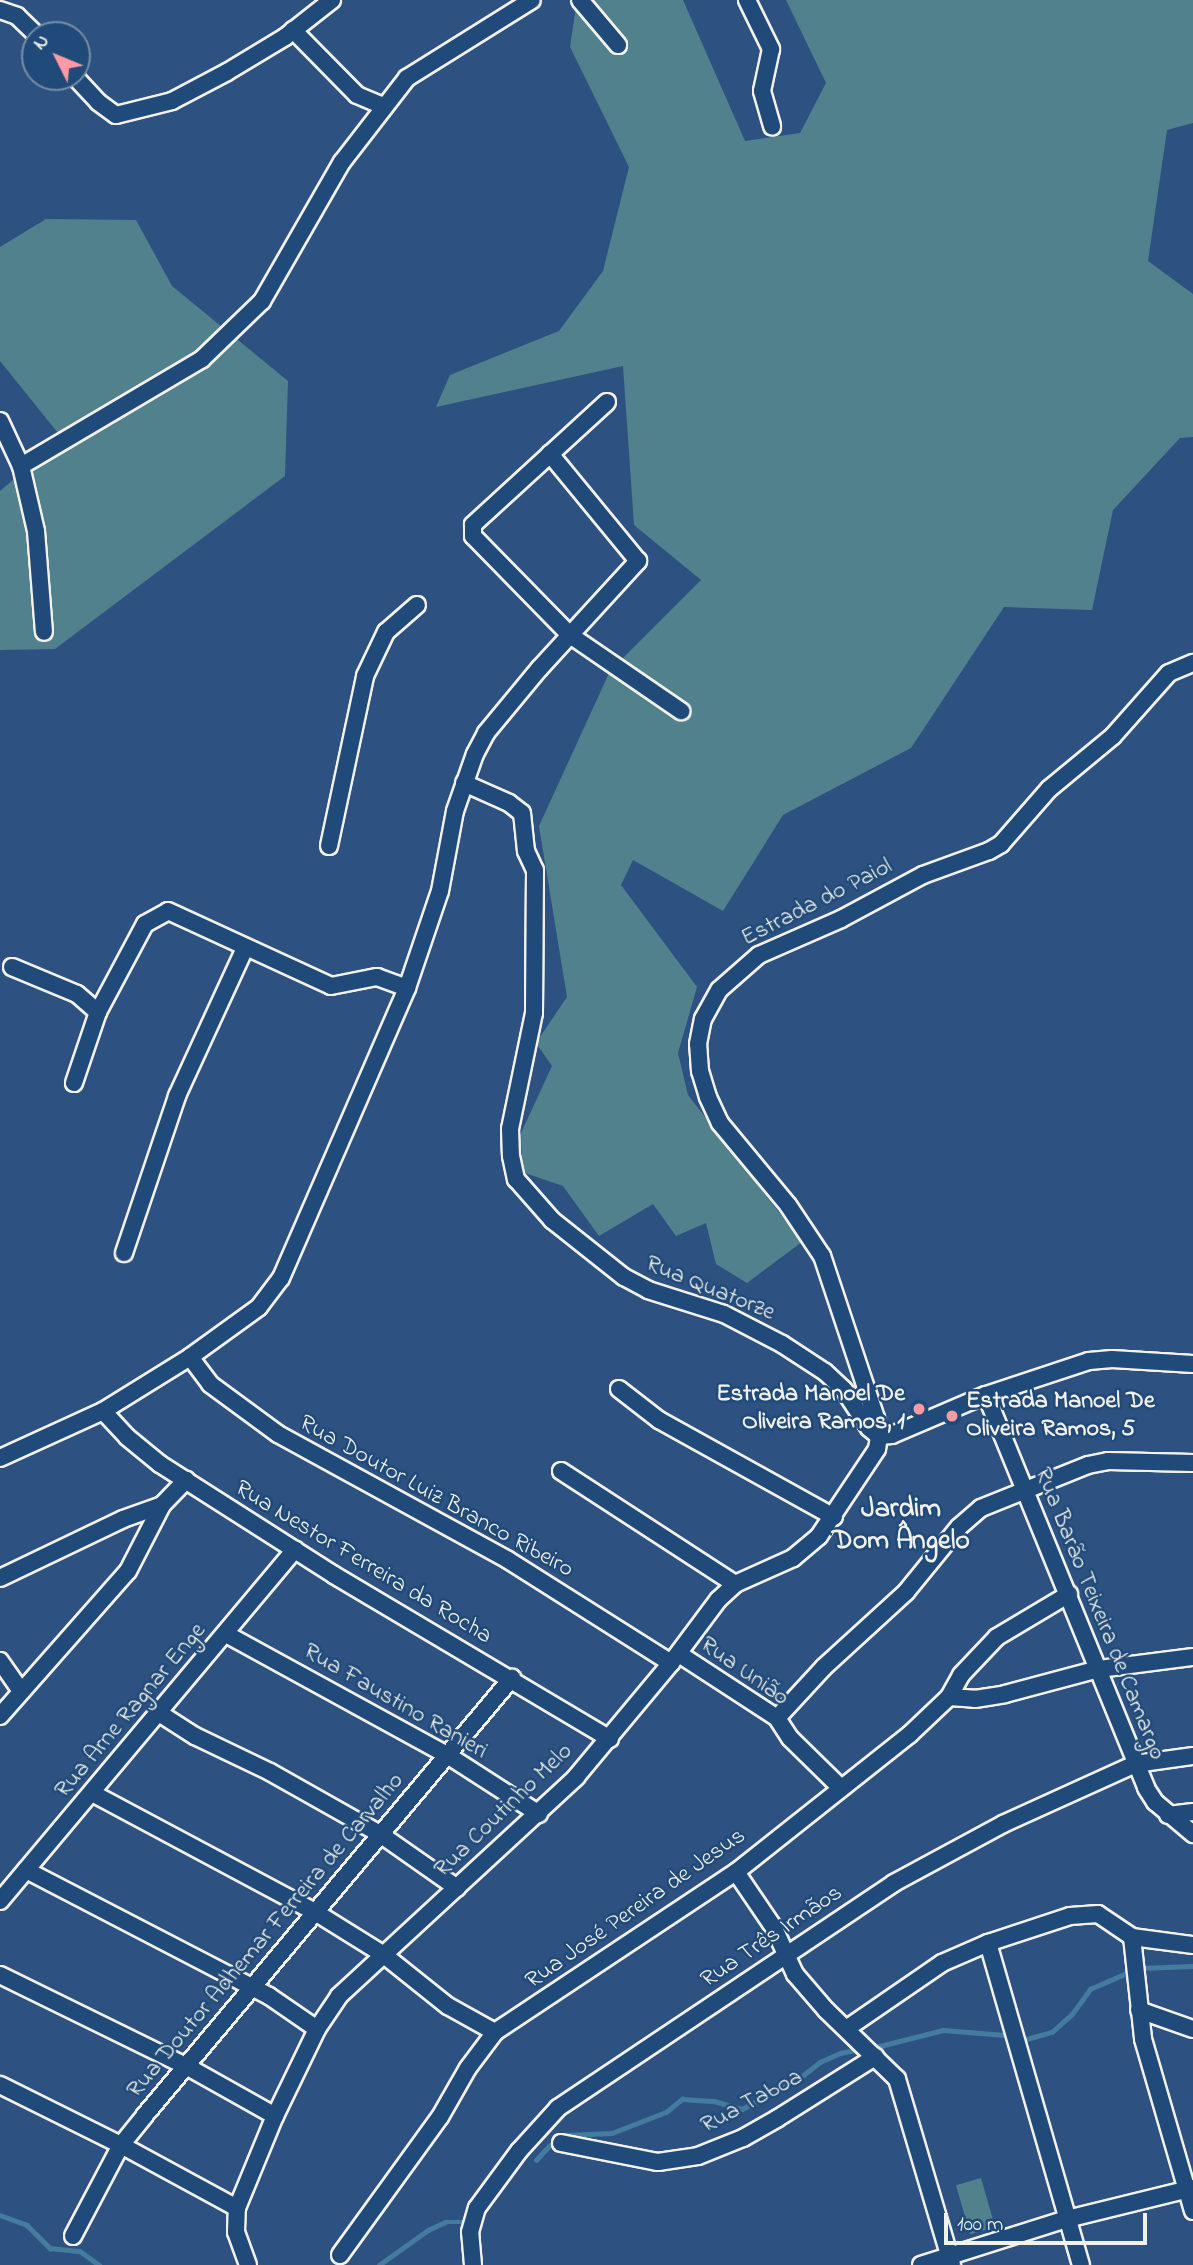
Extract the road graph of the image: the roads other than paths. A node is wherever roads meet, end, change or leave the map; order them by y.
1 (332, 0) edge
2 (532, 0) edge
3 (580, 0) edge
4 (747, 0) edge
5 (0, 10) edge
6 (22, 21) edge
7 (293, 30) junction
8 (618, 45) dead end
9 (89, 91) edge
10 (385, 107) junction
11 (772, 127) dead end
12 (607, 402) dead end
13 (0, 421) edge
14 (550, 454) junction
15 (21, 466) junction
16 (417, 605) dead end
17 (44, 632) dead end
18 (570, 635) junction
19 (1193, 663) edge
20 (681, 711) dead end
21 (464, 783) junction
22 (329, 846) dead end
23 (245, 948) junction
24 (12, 967) dead end
25 (407, 988) junction
26 (98, 1012) junction
27 (74, 1083) dead end
28 (124, 1253) dead end
29 (190, 1357) junction
30 (1193, 1364) edge
31 (619, 1389) dead end
32 (986, 1395) junction
33 (103, 1411) junction
34 (879, 1436) junction
35 (0, 1458) edge
36 (1193, 1463) edge
37 (561, 1471) dead end
38 (186, 1480) junction
39 (1024, 1488) junction
40 (162, 1505) junction
41 (834, 1517) junction
42 (295, 1550) junction
43 (0, 1578) edge
44 (735, 1584) junction
45 (1069, 1594) junction
46 (226, 1634) junction
47 (1193, 1657) edge
48 (675, 1658) junction
49 (0, 1661) edge
50 (1099, 1670) junction
51 (512, 1678) junction
52 (21, 1691) junction
53 (949, 1698) junction
54 (159, 1713) junction
55 (0, 1716) edge
56 (777, 1718) junction
57 (610, 1740) junction
58 (449, 1755) junction
59 (1193, 1756) edge
60 (1135, 1764) junction
61 (841, 1788) junction
62 (92, 1793) junction
63 (1193, 1812) edge
64 (538, 1814) junction
65 (1168, 1815) junction
66 (380, 1834) junction
67 (1193, 1834) edge
68 (26, 1870) junction
69 (736, 1872) junction
70 (457, 1888) junction
71 (0, 1901) edge
72 (315, 1912) junction
73 (1132, 1937) junction
74 (988, 1943) junction
75 (1193, 1945) edge
76 (788, 1954) junction
77 (384, 1955) junction
78 (0, 1975) edge
79 (252, 1987) junction
80 (1139, 2010) junction
81 (317, 2029) junction
82 (1193, 2029) edge
83 (848, 2031) junction
84 (495, 2032) junction
85 (872, 2055) junction
86 (186, 2066) junction
87 (0, 2085) edge
88 (275, 2116) junction
89 (561, 2143) dead end
90 (121, 2145) junction
91 (1190, 2188) edge
92 (237, 2208) junction
93 (1193, 2211) edge
94 (1067, 2219) junction
95 (74, 2236) dead end
96 (340, 2255) dead end
97 (951, 2261) edge
98 (248, 2265) edge
99 (473, 2265) edge
100 (921, 2265) edge
101 (1081, 2265) edge

1 - 7 street
2 - 10 street
3 - 8 street
4 - 11 street
5 - 6 street
7 - 9 street
7 - 10 street
10 - 15 street
12 - 14 street
13 - 15 street
14 - 18 street
14 - 18 street
15 - 17 street
16 - 22 street
18 - 20 street
18 - 21 street
19 - 34 street, Estrada do Paiol
21 - 25 street
21 - 34 street, Rua Quatorze
23 - 25 street
23 - 26 street
23 - 28 street
24 - 26 street
25 - 29 street
26 - 27 street
29 - 33 street
29 - 48 street, Rua Doutor Luiz Branco Ribeiro
30 - 32 street
31 - 41 street
32 - 34 street
32 - 39 street, Rua Barão Teixeira de Camargo
33 - 35 street
33 - 38 street, Rua Nestor Ferreira da Rocha
34 - 41 street, Rua Coutinho Melo
36 - 39 street
37 - 44 street
38 - 40 street
38 - 42 street, Rua Nestor Ferreira da Rocha
39 - 45 street, Rua Barão Teixeira de Camargo
39 - 56 street
40 - 43 street
40 - 52 street
41 - 44 street, Rua Coutinho Melo
42 - 46 street, Rua Arne Ragnar Enge
42 - 51 street, Rua Nestor Ferreira da Rocha
44 - 48 street, Rua Coutinho Melo
45 - 50 street, Rua Barão Teixeira de Camargo
45 - 53 street, Rua José Pereira de Jesus
46 - 54 street, Rua Arne Ragnar Enge
46 - 58 street, Rua Faustino Ranieri
47 - 50 street
48 - 56 street, Rua União
48 - 57 street, Rua Coutinho Melo
49 - 52 street
50 - 53 street
50 - 60 street, Rua Barão Teixeira de Camargo
51 - 57 street, Rua Nestor Ferreira da Rocha
51 - 58 street, Rua Doutor Adhemar Ferreira de Carvalho
52 - 55 street
53 - 61 street, Rua José Pereira de Jesus
54 - 62 street, Rua Arne Ragnar Enge
54 - 66 street
56 - 61 street, Rua União
57 - 64 street, Rua Coutinho Melo
58 - 64 street, Rua Faustino Ranieri
58 - 66 street, Rua Doutor Adhemar Ferreira de Carvalho
59 - 60 street, Rua Três Irmãos
60 - 65 street, Rua Barão Teixeira de Camargo
60 - 76 street, Rua Três Irmãos
61 - 69 street, Rua José Pereira de Jesus
62 - 68 street, Rua Arne Ragnar Enge
62 - 72 street
63 - 65 street
64 - 70 street, Rua Coutinho Melo
65 - 67 street, Rua Barão Teixeira de Camargo
66 - 70 street
66 - 72 street, Rua Doutor Adhemar Ferreira de Carvalho
68 - 71 street, Rua Arne Ragnar Enge
68 - 79 street
69 - 76 street
69 - 84 street, Rua José Pereira de Jesus
70 - 77 street, Rua Coutinho Melo
72 - 77 street
72 - 79 street, Rua Doutor Adhemar Ferreira de Carvalho
73 - 74 street
73 - 75 street
73 - 80 street
74 - 83 street
74 - 94 street
76 - 83 street
76 - 99 street, Rua Três Irmãos
77 - 81 street, Rua Coutinho Melo
77 - 84 street
78 - 86 street
79 - 81 street
79 - 86 street, Rua Doutor Adhemar Ferreira de Carvalho
80 - 82 street
80 - 91 street
81 - 88 street, Rua Coutinho Melo
83 - 85 street
84 - 96 street, Rua José Pereira de Jesus
85 - 89 street, Rua Taboa
85 - 97 street
86 - 88 street
86 - 90 street, Rua Doutor Adhemar Ferreira de Carvalho
87 - 90 street
88 - 92 street, Rua Coutinho Melo
90 - 92 street
90 - 95 street, Rua Doutor Adhemar Ferreira de Carvalho
91 - 93 street
91 - 94 street
92 - 98 street, Rua Coutinho Melo
94 - 97 street
94 - 101 street
97 - 100 street

